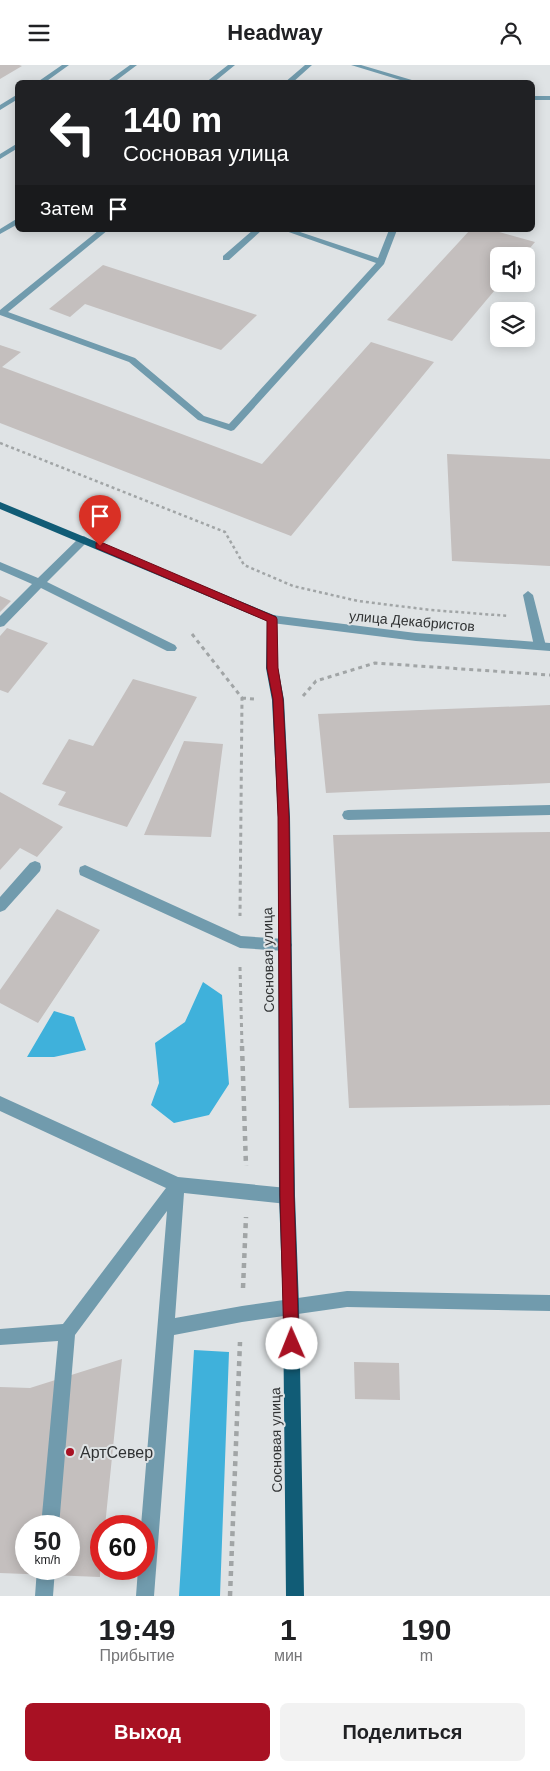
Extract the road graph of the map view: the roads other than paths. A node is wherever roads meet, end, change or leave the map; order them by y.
1 (66, 65) edge
2 (134, 65) edge
3 (232, 65) edge
4 (309, 65) edge
5 (359, 66) edge
6 (44, 80) edge
7 (112, 80) edge
8 (212, 80) edge
9 (291, 80) edge
10 (401, 80) edge
11 (15, 98) edge
12 (535, 98) edge
13 (550, 98) edge
14 (0, 108) edge
15 (15, 147) edge
16 (0, 157) edge
17 (15, 222) edge
18 (0, 232) edge
19 (102, 232) edge
20 (256, 232) edge
21 (293, 232) edge
22 (392, 232) edge
23 (226, 258) dead end
24 (381, 262) junction
25 (1, 313) edge
26 (0, 505) edge
27 (84, 539) junction
28 (0, 566) edge
29 (39, 583) junction
30 (528, 595) dead end
31 (272, 619) junction
32 (0, 623) edge
33 (545, 646) edge
34 (171, 648) dead end
35 (550, 810) edge
36 (348, 815) dead end
37 (35, 867) dead end
38 (85, 871) dead end
39 (0, 906) edge
40 (285, 945) junction
41 (0, 1103) edge
42 (177, 1185) junction
43 (287, 1196) junction
44 (550, 1303) edge
45 (291, 1306) junction
46 (166, 1328) junction
47 (67, 1333) junction
48 (0, 1337) edge
49 (51, 1515) edge
50 (45, 1580) edge
51 (44, 1596) edge
52 (145, 1596) edge
53 (295, 1596) edge

1 - 6 street
2 - 7 street
3 - 8 street
4 - 9 street
5 - 10 street
11 - 14 street
12 - 13 street
15 - 16 street
17 - 18 street
19 - 25 street
20 - 23 street
21 - 24 street
22 - 24 street
24 - 25 street
26 - 27 main road
27 - 29 street
27 - 31 main road
28 - 29 street
29 - 32 street
29 - 34 street
30 - 33 street
31 - 33 street, улица Декабристов
31 - 40 main road, Сосновая улица
35 - 36 street
37 - 39 street
38 - 40 street
40 - 43 main road, Сосновая улица
41 - 42 street
42 - 43 street
42 - 46 street
42 - 47 street
43 - 45 main road, Сосновая улица
44 - 45 street
45 - 46 street
45 - 53 main road, Сосновая улица
46 - 52 street
47 - 48 street
47 - 49 street
50 - 51 street

